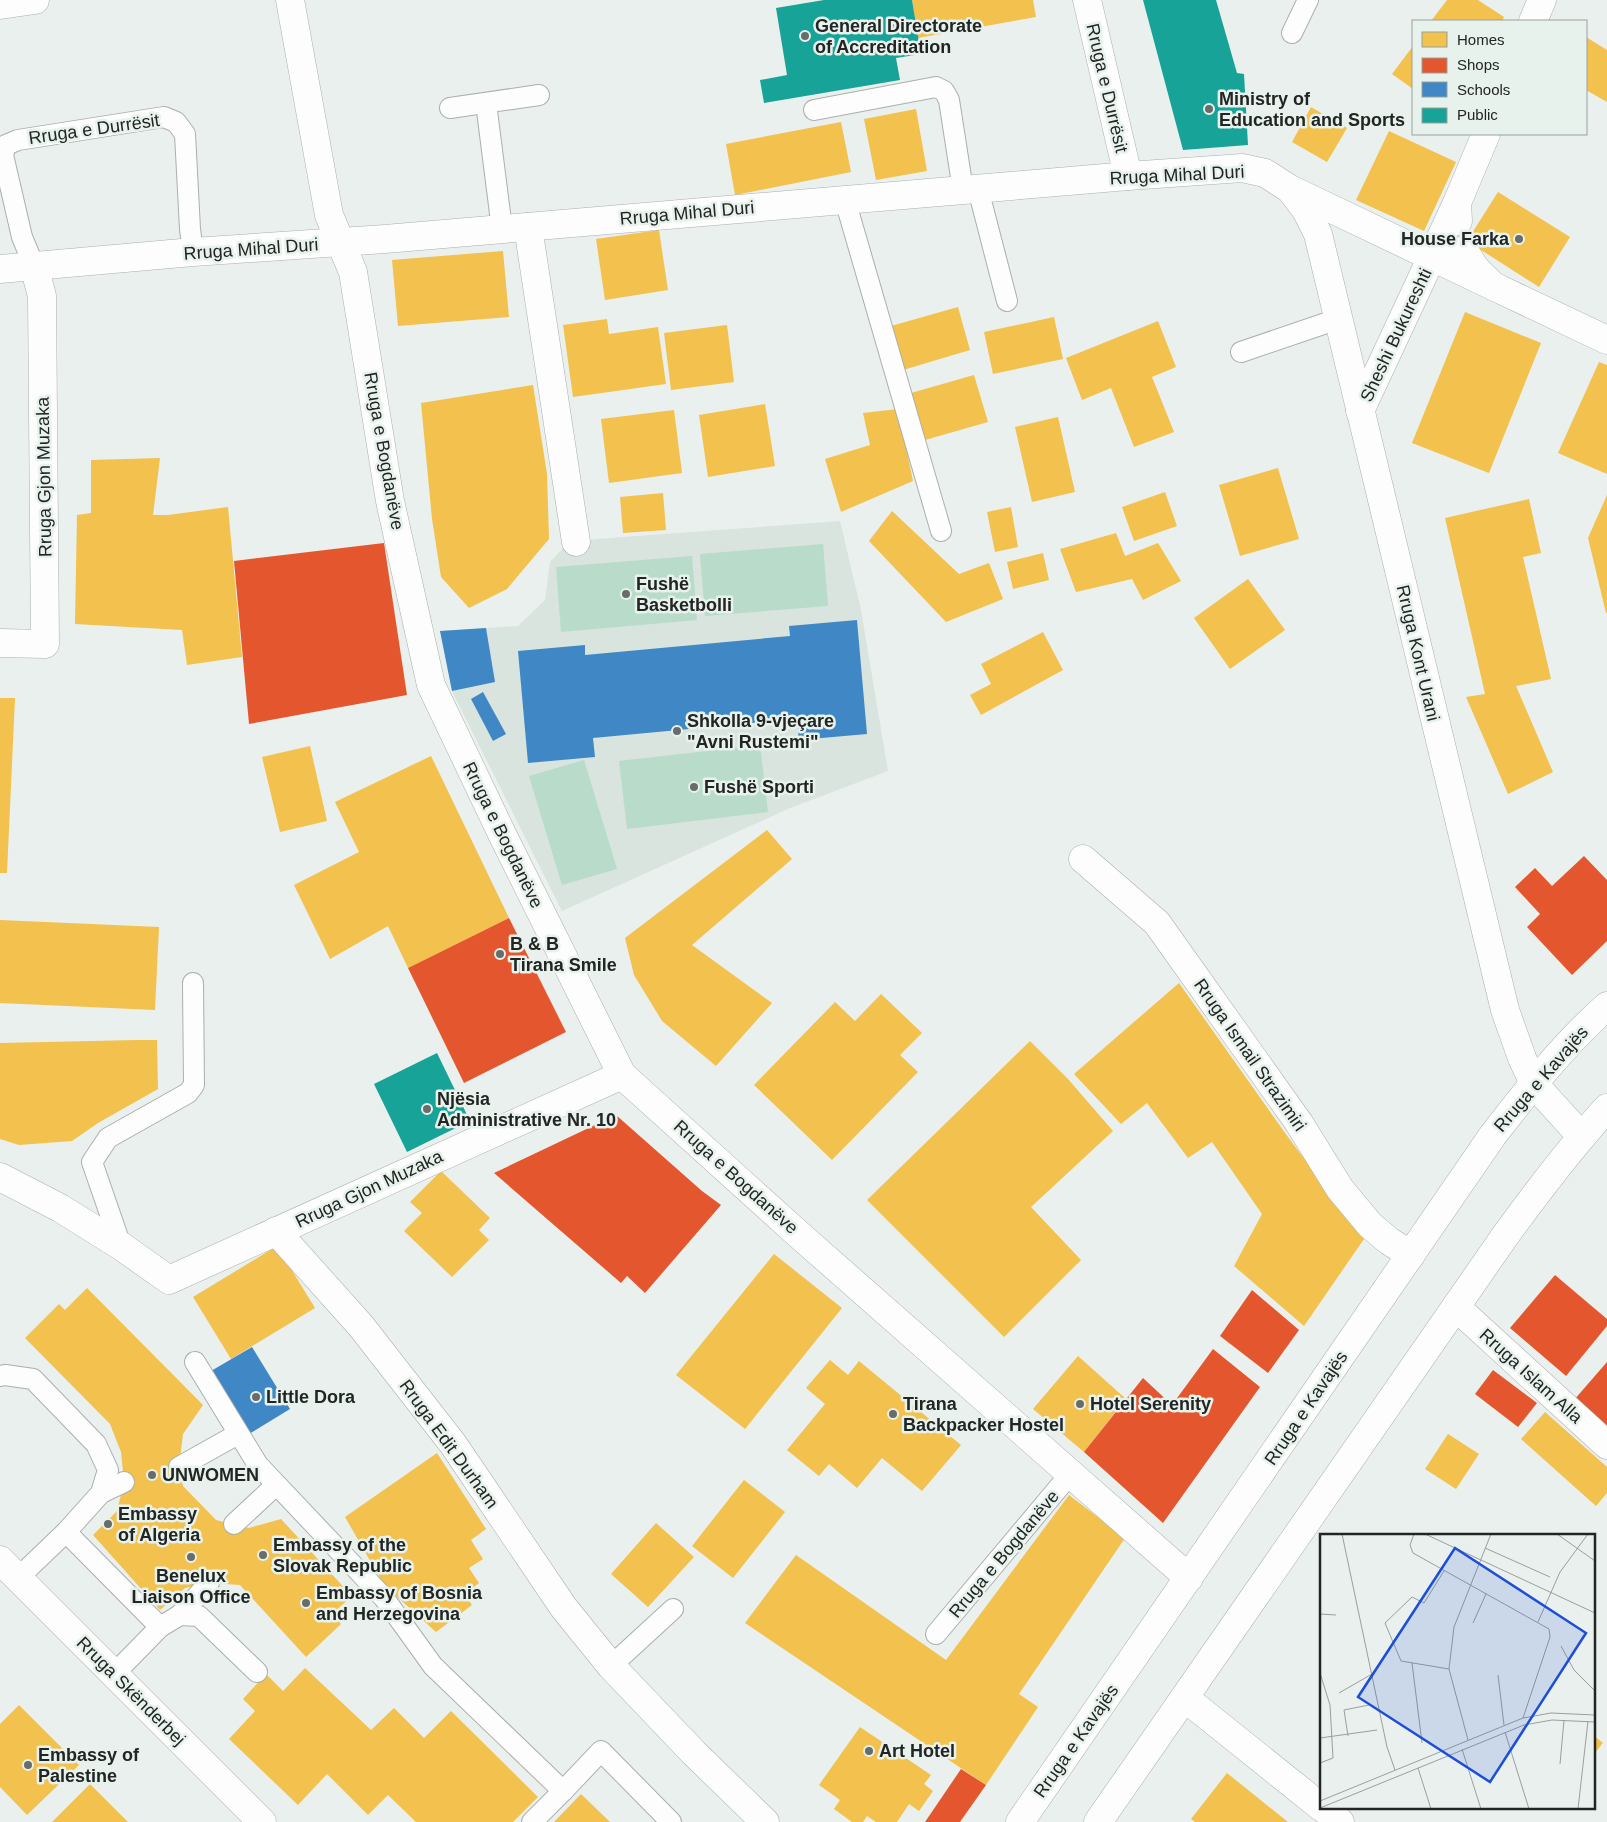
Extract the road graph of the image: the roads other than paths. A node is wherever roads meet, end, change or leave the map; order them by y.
1 (35, 0) edge
2 (290, 0) edge
3 (1087, 0) edge
4 (1308, 0) edge
5 (1542, 0) edge
6 (0, 5) edge
7 (1533, 20) edge
8 (1292, 33) dead end
9 (539, 95) dead end
10 (486, 103) junction
11 (450, 108) dead end
12 (814, 110) dead end
13 (1486, 135) edge
14 (1128, 176) junction
15 (1290, 189) junction
16 (970, 190) junction
17 (845, 200) junction
18 (1457, 203) junction
19 (515, 228) junction
20 (340, 242) junction
21 (193, 252) junction
22 (1433, 258) junction
23 (34, 266) junction
24 (0, 269) edge
25 (1493, 286) junction
26 (1007, 301) dead end
27 (1338, 319) junction
28 (1607, 340) edge
29 (1240, 352) dead end
30 (1360, 411) junction
31 (941, 531) dead end
32 (576, 542) dead end
33 (0, 643) edge
34 (1083, 859) dead end
35 (193, 983) dead end
36 (1607, 1006) edge
37 (622, 1075) junction
38 (1534, 1084) junction
39 (1607, 1108) edge
40 (1581, 1136) junction
41 (0, 1177) edge
42 (276, 1231) junction
43 (121, 1246) junction
44 (1411, 1255) junction
45 (1456, 1307) junction
46 (195, 1362) dead end
47 (0, 1376) edge
48 (238, 1434) junction
49 (1607, 1445) edge
50 (179, 1467) dead end
51 (1071, 1473) junction
52 (124, 1482) dead end
53 (276, 1485) junction
54 (101, 1493) junction
55 (234, 1524) dead end
56 (66, 1532) junction
57 (9, 1569) edge
58 (1189, 1578) junction
59 (209, 1583) dead end
60 (673, 1609) dead end
61 (180, 1615) junction
62 (160, 1627) junction
63 (936, 1634) dead end
64 (610, 1666) junction
65 (257, 1672) dead end
66 (114, 1674) junction
67 (1185, 1698) junction
68 (563, 1791) junction
69 (1320, 1805) edge
70 (1326, 1810) edge
71 (262, 1822) edge
72 (532, 1822) edge
73 (671, 1822) edge
74 (765, 1822) edge
75 (1020, 1822) edge
76 (1098, 1822) edge
77 (1340, 1822) edge

1 - 6 street
2 - 20 street, Rruga e Bogdanëve
3 - 14 street, Rruga e Durrësit
4 - 8 lane
5 - 7 street
9 - 10 lane
10 - 11 lane
10 - 19 lane
12 - 16 lane
13 - 18 street
14 - 15 street, Rruga Mihal Duri
14 - 16 street, Rruga Mihal Duri
15 - 22 street, Sheshi Bukureshti
15 - 27 street, Rruga Mihal Duri
16 - 17 street, Rruga Mihal Duri
16 - 26 lane
17 - 19 street, Rruga Mihal Duri
17 - 31 lane
18 - 22 street, Sheshi Bukureshti
18 - 25 street
19 - 20 street, Rruga Mihal Duri
19 - 32 street
20 - 21 street, Rruga Mihal Duri
20 - 37 street, Rruga e Bogdanëve
21 - 23 street, Rruga Mihal Duri
21 - 23 lane, Rruga e Durrësit
22 - 25 street, Sheshi Bukureshti
22 - 30 street, Sheshi Bukureshti
23 - 24 street, Rruga Mihal Duri
23 - 33 street, Rruga Gjon Muzaka
25 - 28 street
27 - 29 lane
27 - 30 street, Rruga Kont Urani
30 - 38 street, Rruga Kont Urani
34 - 44 street, Rruga Ismail Strazimiri
35 - 43 lane
36 - 38 street, Rruga e Kavajës
37 - 42 street, Rruga Gjon Muzaka
37 - 51 street, Rruga e Bogdanëve
38 - 40 street, Rruga Kont Urani
38 - 44 street, Rruga e Kavajës
39 - 40 street
40 - 45 street
41 - 43 street, Rruga Gjon Muzaka
42 - 43 street, Rruga Gjon Muzaka
42 - 64 street, Rruga Edit Durham
44 - 58 street, Rruga e Kavajës
45 - 49 street, Rruga Islam Alla
45 - 67 street
46 - 48 lane
47 - 54 lane
48 - 50 lane
48 - 53 lane
51 - 58 street, Rruga e Bogdanëve
51 - 63 lane, Rruga e Bogdanëve
52 - 54 lane
53 - 55 lane
53 - 68 lane
54 - 56 lane
56 - 57 lane
56 - 62 lane
57 - 66 street, Rruga Skënderbej
58 - 75 street, Rruga e Kavajës
59 - 61 lane
60 - 64 lane
61 - 62 lane
61 - 65 lane
62 - 66 lane
64 - 74 street, Rruga Edit Durham
66 - 71 street, Rruga Skënderbej
67 - 69 street
67 - 76 street
68 - 72 lane
68 - 73 lane
70 - 77 street

